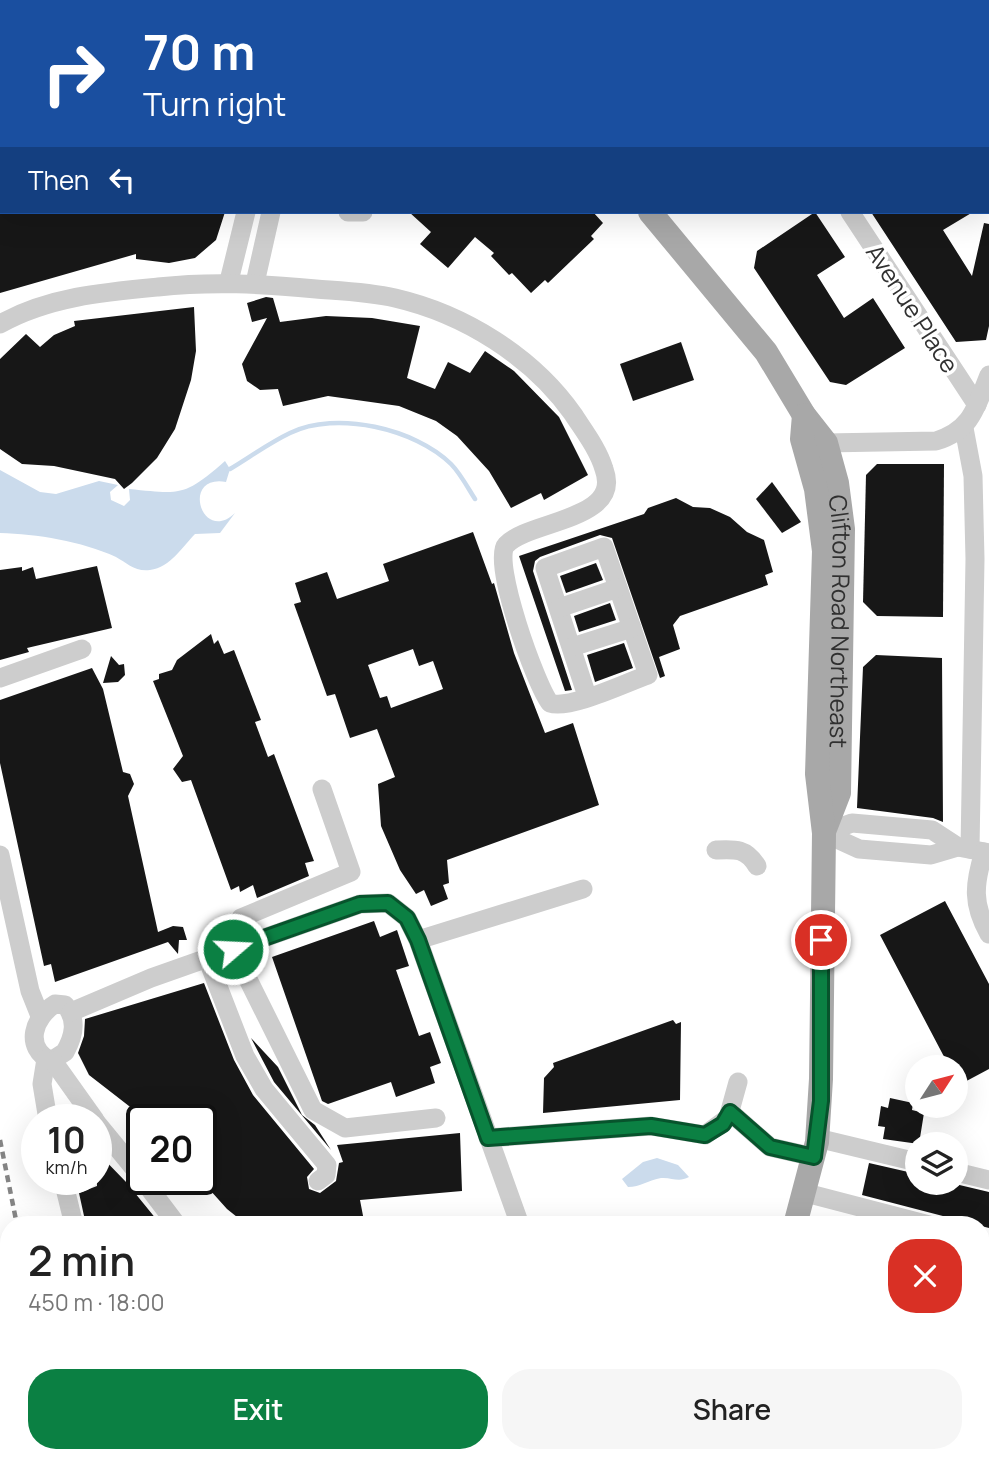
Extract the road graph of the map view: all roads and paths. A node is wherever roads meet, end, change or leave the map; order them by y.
1 (246, 214) edge
2 (271, 214) edge
3 (652, 214) edge
4 (851, 214) edge
5 (229, 281) junction
6 (255, 283) junction
7 (0, 324) edge
8 (989, 376) edge
9 (977, 405) junction
10 (804, 415) junction
11 (964, 428) junction
12 (826, 443) junction
13 (618, 588) junction
14 (559, 608) junction
15 (632, 628) junction
16 (572, 648) junction
17 (82, 649) dead end
18 (0, 678) edge
19 (587, 696) junction
20 (323, 789) dead end
21 (824, 833) junction
22 (716, 850) dead end
23 (975, 850) edge
24 (0, 855) edge
25 (757, 866) dead end
26 (583, 889) dead end
27 (989, 934) edge
28 (418, 940) junction
29 (233, 949) junction
30 (207, 958) junction
31 (71, 1012) junction
32 (40, 1016) junction
33 (72, 1037) junction
34 (81, 1056) dead end
35 (50, 1060) junction
36 (738, 1082) dead end
37 (45, 1104) edge
38 (86, 1104) edge
39 (730, 1112) junction
40 (436, 1118) dead end
41 (112, 1137) edge
42 (488, 1138) junction
43 (815, 1147) junction
44 (126, 1155) edge
45 (905, 1160) edge
46 (968, 1175) edge
47 (989, 1180) edge
48 (318, 1181) dead end
49 (806, 1193) junction
50 (66, 1195) edge
51 (157, 1195) edge
52 (72, 1216) edge
53 (171, 1216) edge
54 (517, 1216) edge
55 (797, 1216) edge
56 (894, 1216) edge

1 - 5 street
2 - 6 street
3 - 10 main road, Clifton Road Northeast
4 - 9 street, Avenue Place
5 - 6 street
5 - 7 street
6 - 19 street
8 - 9 street
9 - 11 street
10 - 12 main road, Clifton Road Northeast
10 - 21 main road, Clifton Road Northeast
11 - 12 street
11 - 23 street
12 - 21 main road, Clifton Road Northeast
13 - 14 street
13 - 14 street
13 - 15 street
14 - 16 street
15 - 16 street
15 - 19 street
16 - 19 street
17 - 18 street
20 - 29 street
21 - 23 street
21 - 43 main road, Clifton Road Northeast
22 - 25 street
23 - 27 street
24 - 32 street
26 - 28 street
28 - 29 street
28 - 42 street
29 - 30 street
29 - 40 street
30 - 31 street
30 - 48 street
31 - 32 street
31 - 33 street
32 - 35 street
33 - 34 street
33 - 35 street
35 - 37 street
35 - 38 street
36 - 39 street
39 - 42 street
39 - 43 street
41 - 44 street
42 - 54 street
43 - 45 street
43 - 49 main road, Clifton Road Northeast
46 - 47 street
49 - 55 main road, Clifton Road Northeast
49 - 56 street
50 - 52 street
51 - 53 street

